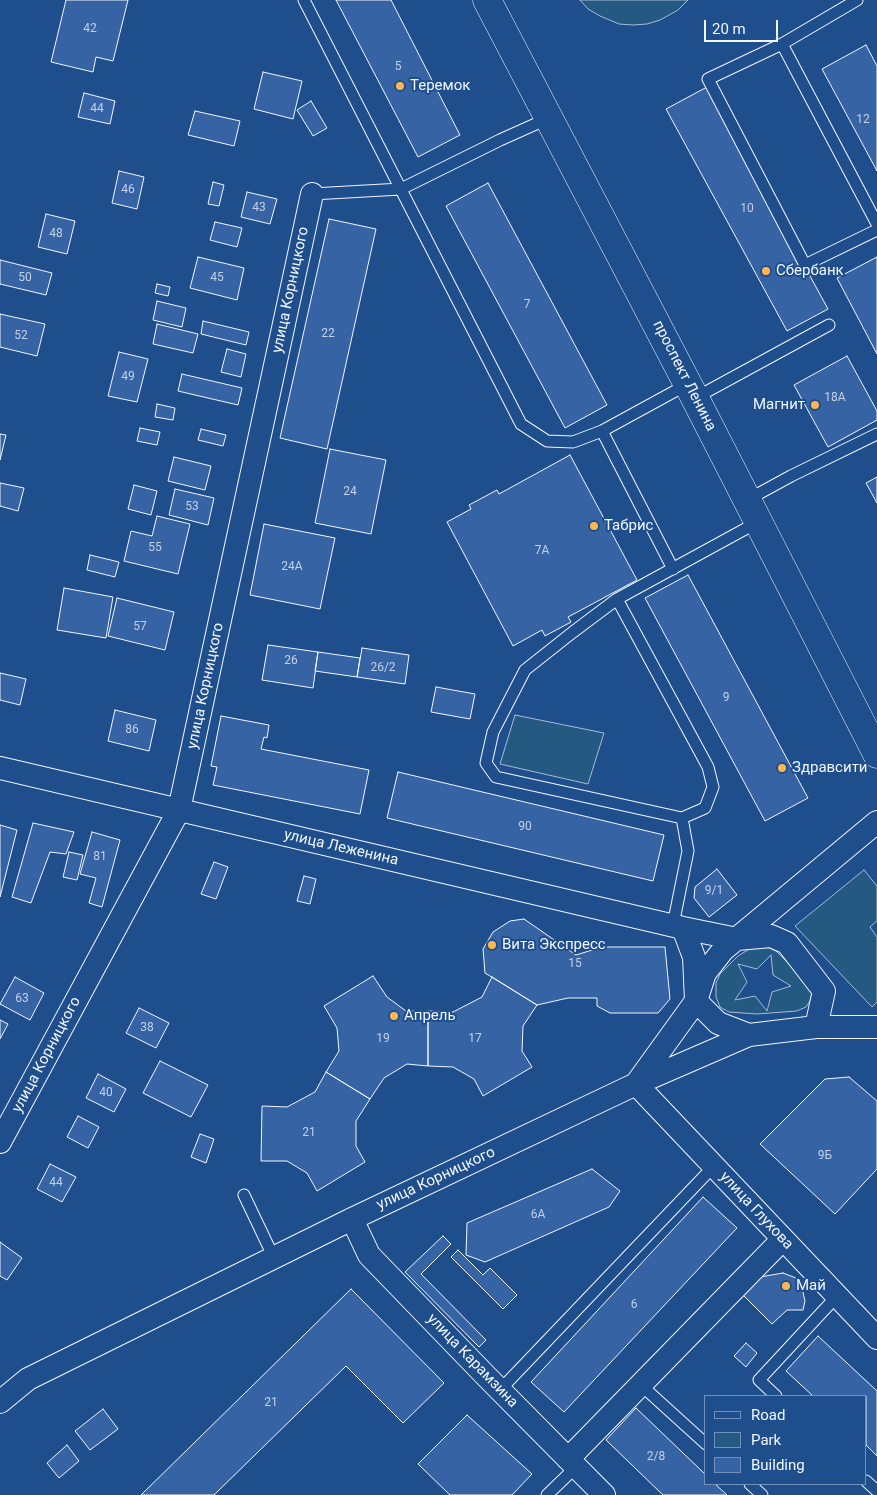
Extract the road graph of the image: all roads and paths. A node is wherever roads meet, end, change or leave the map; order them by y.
1 (304, 0) edge
2 (487, 0) edge
3 (857, 0) edge
4 (782, 44) junction
5 (549, 118) junction
6 (401, 189) junction
7 (312, 194) joint
8 (877, 224) edge
9 (877, 230) edge
10 (829, 325) dead end
11 (692, 391) junction
12 (602, 431) junction
13 (877, 434) edge
14 (753, 511) junction
15 (673, 569) junction
16 (617, 600) junction
17 (877, 754) edge
18 (0, 768) edge
19 (179, 810) junction
20 (682, 818) junction
21 (877, 822) edge
22 (678, 926) junction
23 (737, 939) junction
24 (696, 1001) junction
25 (816, 1027) junction
26 (877, 1027) edge
27 (749, 1035) junction
28 (636, 1084) junction
29 (0, 1142) edge
30 (714, 1166) junction
31 (244, 1195) dead end
32 (352, 1218) junction
33 (783, 1239) junction
34 (274, 1258) junction
35 (837, 1296) junction
36 (877, 1338) edge
37 (641, 1385) junction
38 (500, 1390) junction
39 (775, 1395) edge
40 (0, 1402) edge
41 (704, 1442) edge
42 (572, 1463) junction
43 (867, 1481) edge
44 (751, 1485) edge
45 (877, 1491) edge
46 (547, 1495) edge
47 (604, 1495) edge
48 (762, 1495) edge

1 - 6 lane
2 - 5 street, проспект Ленина
3 - 4 lane
4 - 8 lane
4 - 9 lane
5 - 6 lane
5 - 11 street, проспект Ленина
6 - 7 lane
6 - 12 lane
7 - 19 street, улица Корницкого
10 - 11 lane
11 - 12 lane
11 - 14 street, проспект Ленина
12 - 15 lane
13 - 14 lane
14 - 15 lane
14 - 17 street, проспект Ленина
15 - 16 lane
16 - 20 lane
16 - 20 lane
18 - 19 street, улица Леженина
19 - 22 street, улица Леженина
19 - 29 street, улица Корницкого
20 - 22 lane
21 - 23 street
22 - 23 street, улица Леженина
22 - 24 street
23 - 24 street
23 - 25 street
24 - 27 street
24 - 28 street
25 - 26 street
25 - 27 street
27 - 28 street, улица Корницкого
28 - 30 street, улица Глухова
28 - 32 street, улица Корницкого
30 - 33 street, улица Глухова
30 - 38 lane
31 - 34 lane
32 - 34 street, улица Корницкого
32 - 38 street, улица Карамзина
33 - 35 street, улица Глухова
33 - 37 street
34 - 40 street, улица Корницкого
35 - 36 street, улица Глухова
35 - 39 lane
37 - 41 lane
37 - 42 street
38 - 42 street, улица Карамзина
42 - 46 lane
42 - 47 street, улица Карамзина
43 - 45 lane
44 - 48 lane

